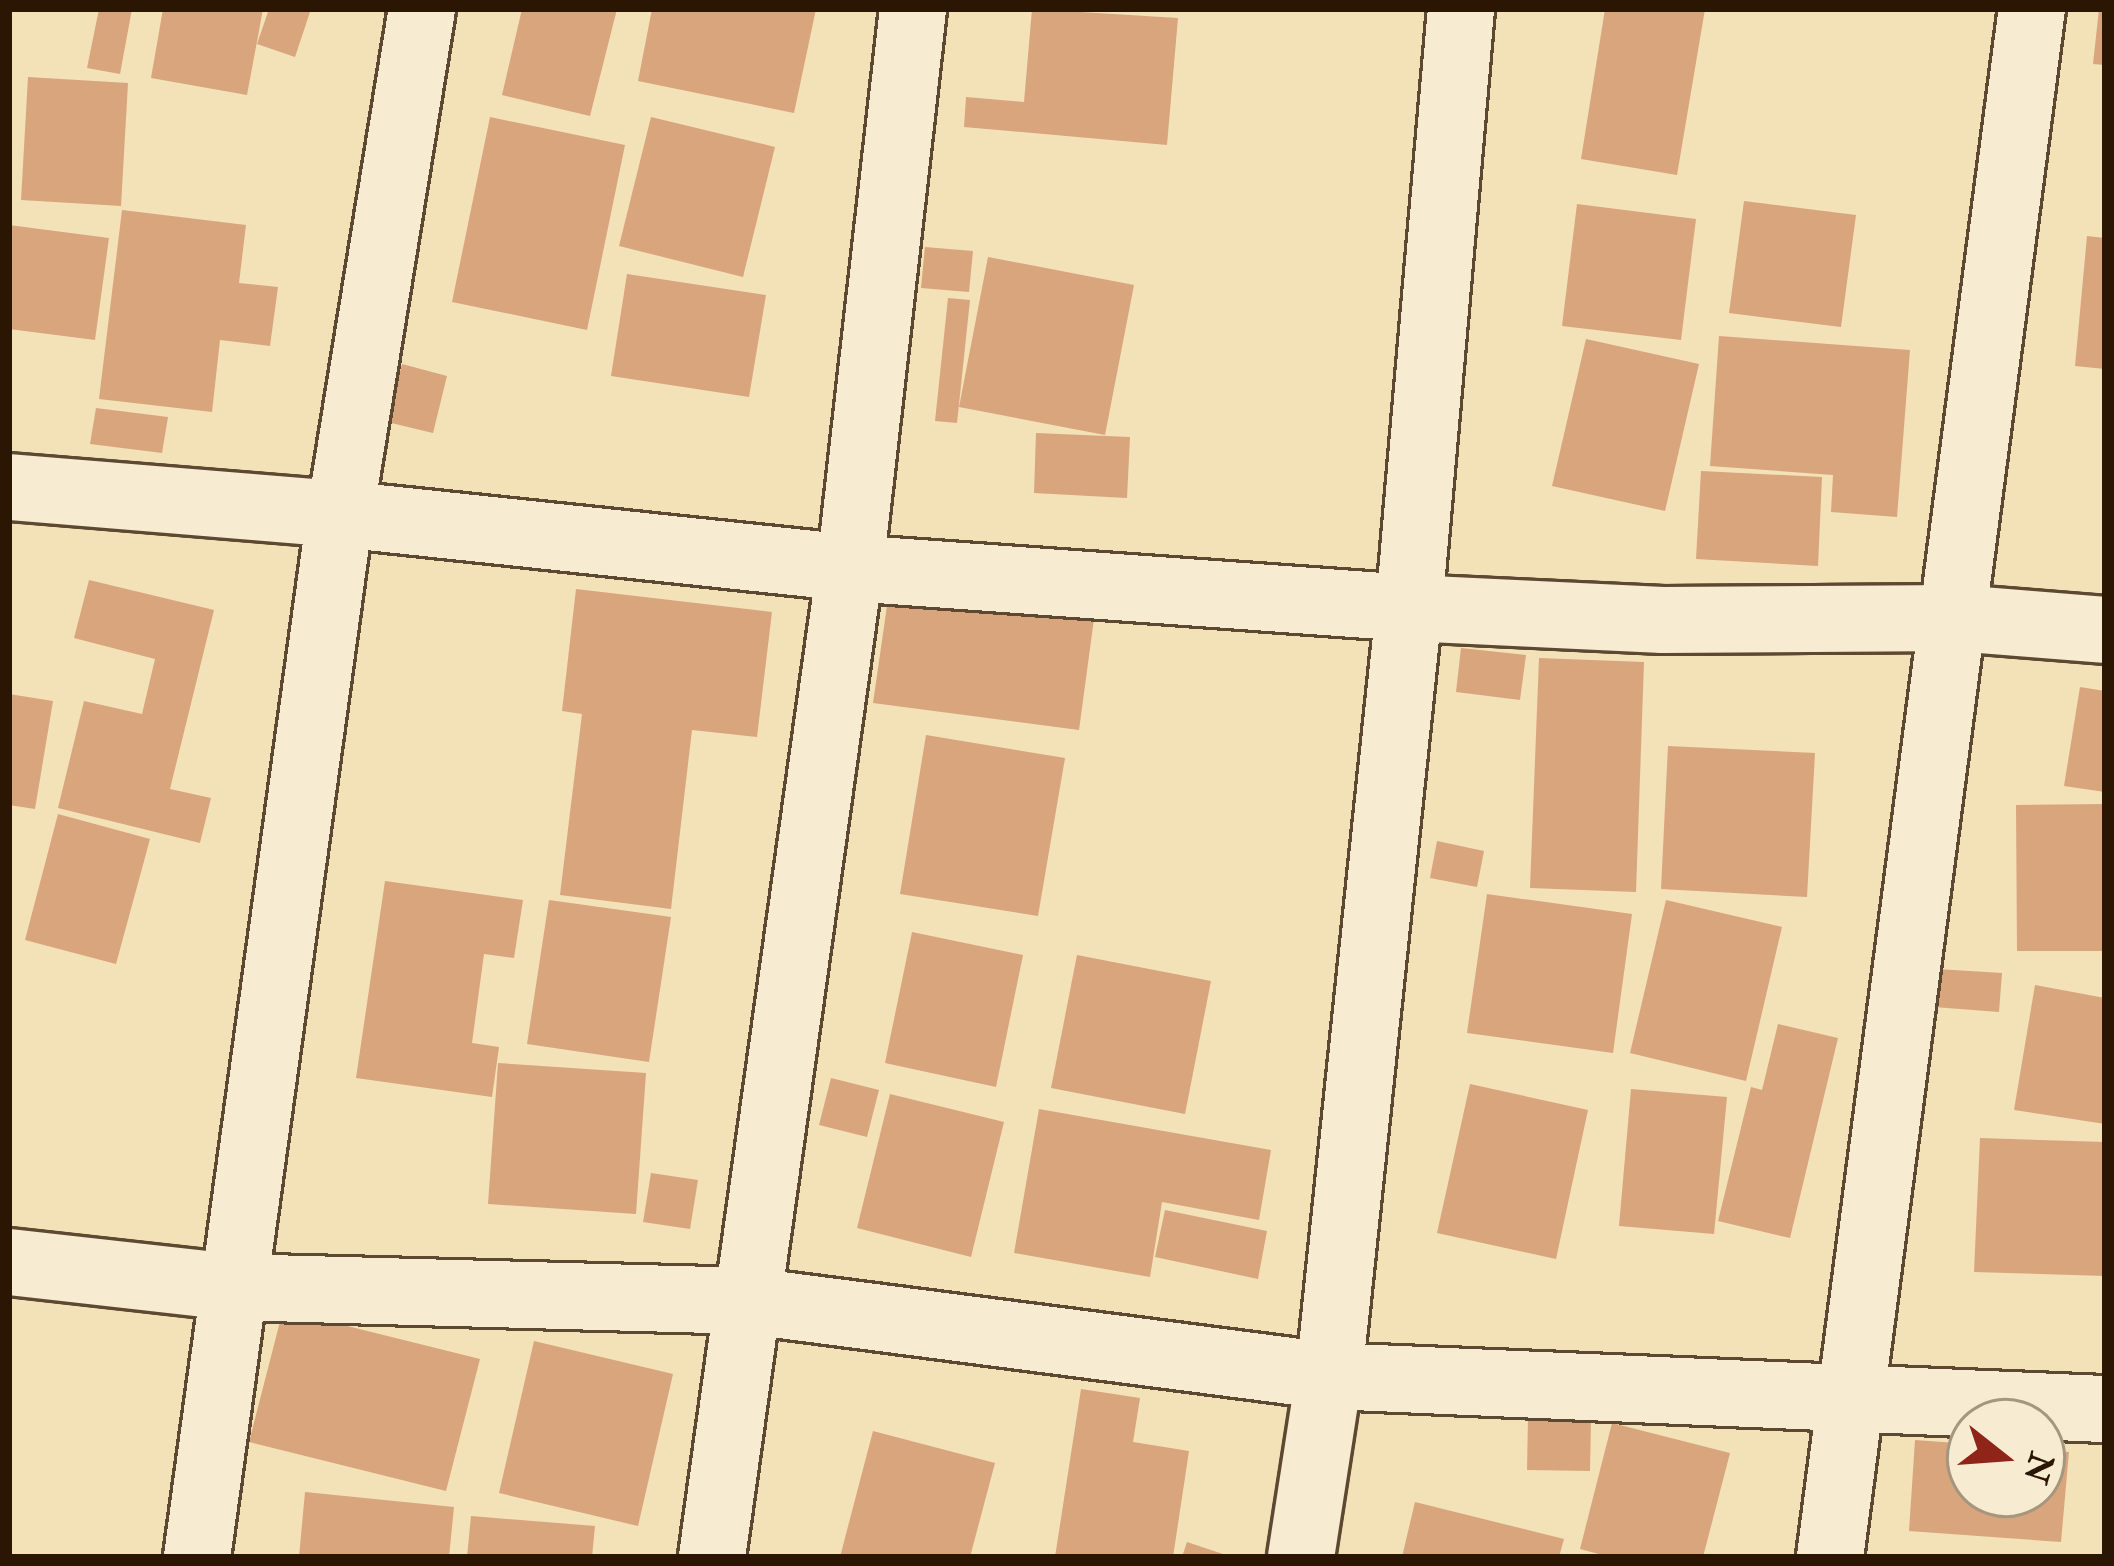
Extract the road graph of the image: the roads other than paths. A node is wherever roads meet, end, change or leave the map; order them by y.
1 (422, 9) edge
2 (913, 9) edge
3 (1461, 9) edge
4 (2032, 9) edge
5 (9, 487) edge
6 (340, 514) junction
7 (850, 568) junction
8 (1409, 608) junction
9 (1956, 618) junction
10 (2105, 630) edge
11 (9, 1262) edge
12 (232, 1287) junction
13 (750, 1301) junction
14 (1329, 1376) junction
15 (1851, 1394) junction
16 (2105, 1409) edge
17 (197, 1557) edge
18 (712, 1557) edge
19 (1301, 1557) edge
20 (1830, 1557) edge

1 - 6 street
2 - 7 street
3 - 8 street
4 - 9 street
5 - 6 street
6 - 7 street
6 - 12 street
7 - 8 street
7 - 13 street
8 - 9 street
8 - 14 street
9 - 10 street
9 - 15 street
11 - 12 street
12 - 13 street
12 - 17 street
13 - 14 street
13 - 18 street
14 - 15 street
14 - 19 street
15 - 16 street
15 - 20 street

